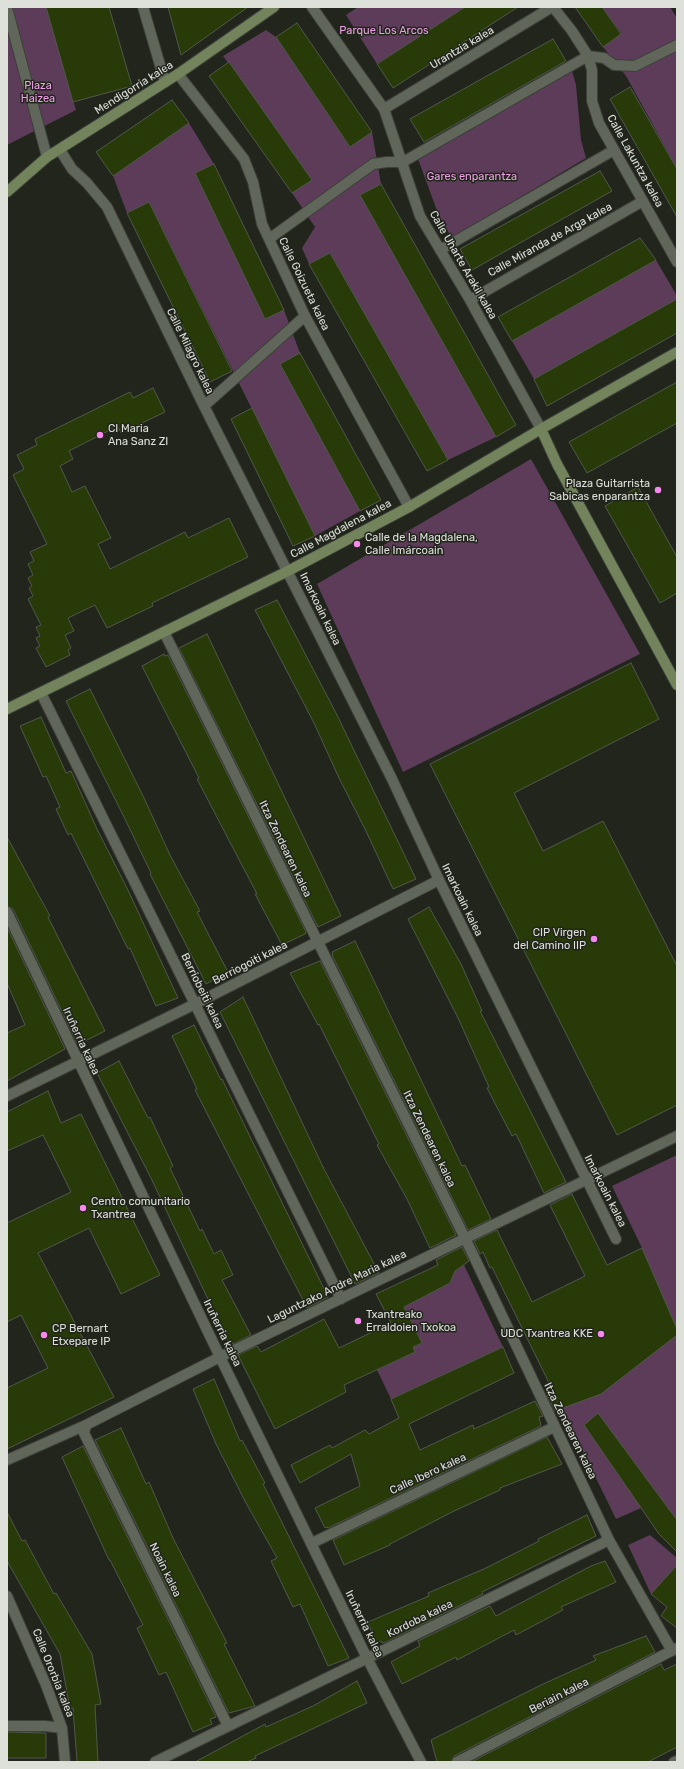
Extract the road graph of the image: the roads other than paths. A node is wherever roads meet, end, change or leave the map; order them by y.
1 (143, 7) edge
2 (274, 7) edge
3 (312, 7) edge
4 (552, 7) edge
5 (7, 8) edge
6 (677, 45) edge
7 (588, 56) junction
8 (178, 74) junction
9 (165, 82) junction
10 (384, 109) junction
11 (60, 150) junction
12 (614, 150) junction
13 (47, 157) junction
14 (403, 162) junction
15 (8, 194) edge
16 (643, 201) junction
17 (269, 239) junction
18 (440, 250) junction
19 (677, 262) edge
20 (470, 300) junction
21 (304, 316) junction
22 (677, 352) edge
23 (204, 406) junction
24 (541, 429) junction
25 (408, 507) junction
26 (288, 571) junction
27 (164, 632) junction
28 (677, 685) edge
29 (41, 693) junction
30 (7, 709) edge
31 (439, 880) junction
32 (7, 912) edge
33 (317, 942) junction
34 (195, 1004) junction
35 (78, 1061) junction
36 (7, 1096) edge
37 (677, 1136) edge
38 (585, 1180) junction
39 (578, 1188) dead end
40 (466, 1240) junction
41 (616, 1240) dead end
42 (341, 1299) junction
43 (220, 1357) junction
44 (235, 1357) dead end
45 (86, 1425) junction
46 (554, 1427) junction
47 (7, 1460) edge
48 (609, 1540) junction
49 (312, 1543) junction
50 (7, 1596) edge
51 (675, 1650) edge
52 (367, 1658) junction
53 (7, 1726) edge
54 (228, 1726) junction
55 (62, 1728) junction
56 (65, 1762) edge
57 (155, 1762) edge
58 (421, 1762) edge
59 (458, 1762) edge

1 - 9 street
2 - 8 main road, Mendigorria kalea
3 - 10 street, Calle Uharte Arakil kalea
4 - 7 street, Calle Lakuntza kalea
4 - 10 street, Urantzia kalea
5 - 13 street
6 - 7 street
7 - 12 street, Calle Lakuntza kalea
7 - 14 street
8 - 9 main road, Mendigorria kalea
8 - 17 street, Calle Goizueta kalea
9 - 11 main road, Mendigorria kalea
10 - 14 street, Calle Uharte Arakil kalea
11 - 13 main road, Mendigorria kalea
11 - 23 street, Calle Milagro kalea
12 - 16 street, Calle Lakuntza kalea
12 - 18 street
13 - 15 main road, Mendigorria kalea
14 - 17 street
14 - 18 street, Calle Uharte Arakil kalea
16 - 19 street, Calle Lakuntza kalea
16 - 20 street, Calle Miranda de Arga kalea
17 - 21 street, Calle Goizueta kalea
18 - 20 street, Calle Uharte Arakil kalea
20 - 24 street, Calle Uharte Arakil kalea
21 - 23 street
21 - 25 street, Calle Goizueta kalea
22 - 24 main road, Calle Magdalena kalea
23 - 26 street, Calle Milagro kalea
24 - 25 main road, Calle Magdalena kalea
24 - 28 main road
25 - 26 main road, Calle Magdalena kalea
26 - 27 main road, Calle Magdalena kalea
26 - 31 street, Imarkoain kalea
27 - 29 main road, Calle Magdalena kalea
27 - 33 street, Itza Zendearen kalea
29 - 30 main road, Calle Magdalena kalea
29 - 34 street, Berriobeiti kalea
31 - 33 street, Berriogoiti kalea
31 - 38 street, Imarkoain kalea
32 - 35 street, Iruñerria kalea
33 - 34 street, Berriogoiti kalea
33 - 40 street, Itza Zendearen kalea
34 - 35 street, Berriogoiti kalea
34 - 42 street, Berriobeiti kalea
35 - 36 street, Berriogoiti kalea
35 - 43 street, Iruñerria kalea
37 - 38 street, Laguntzako Andre Maria kalea
38 - 40 street, Laguntzako Andre Maria kalea
38 - 41 street, Imarkoain kalea
39 - 40 street, Laguntzako Andre Maria kalea
40 - 42 street, Laguntzako Andre Maria kalea
40 - 44 street, Laguntzako Andre Maria kalea
40 - 46 street, Itza Zendearen kalea
42 - 43 street, Laguntzako Andre Maria kalea
43 - 45 street, Laguntzako Andre Maria kalea
43 - 49 street, Iruñerria kalea
45 - 47 street, Laguntzako Andre Maria kalea
45 - 54 street, Noain kalea
46 - 48 street, Itza Zendearen kalea
46 - 49 street, Calle Ibero kalea
48 - 51 street, Itza Zendearen kalea
48 - 52 street, Kordoba kalea
49 - 52 street, Iruñerria kalea
50 - 55 street, Calle Ororbia kalea
51 - 59 street, Beriain kalea
52 - 54 street, Kordoba kalea
52 - 58 street, Iruñerria kalea
53 - 55 street
54 - 57 street, Kordoba kalea
55 - 56 street, Calle Ororbia kalea

